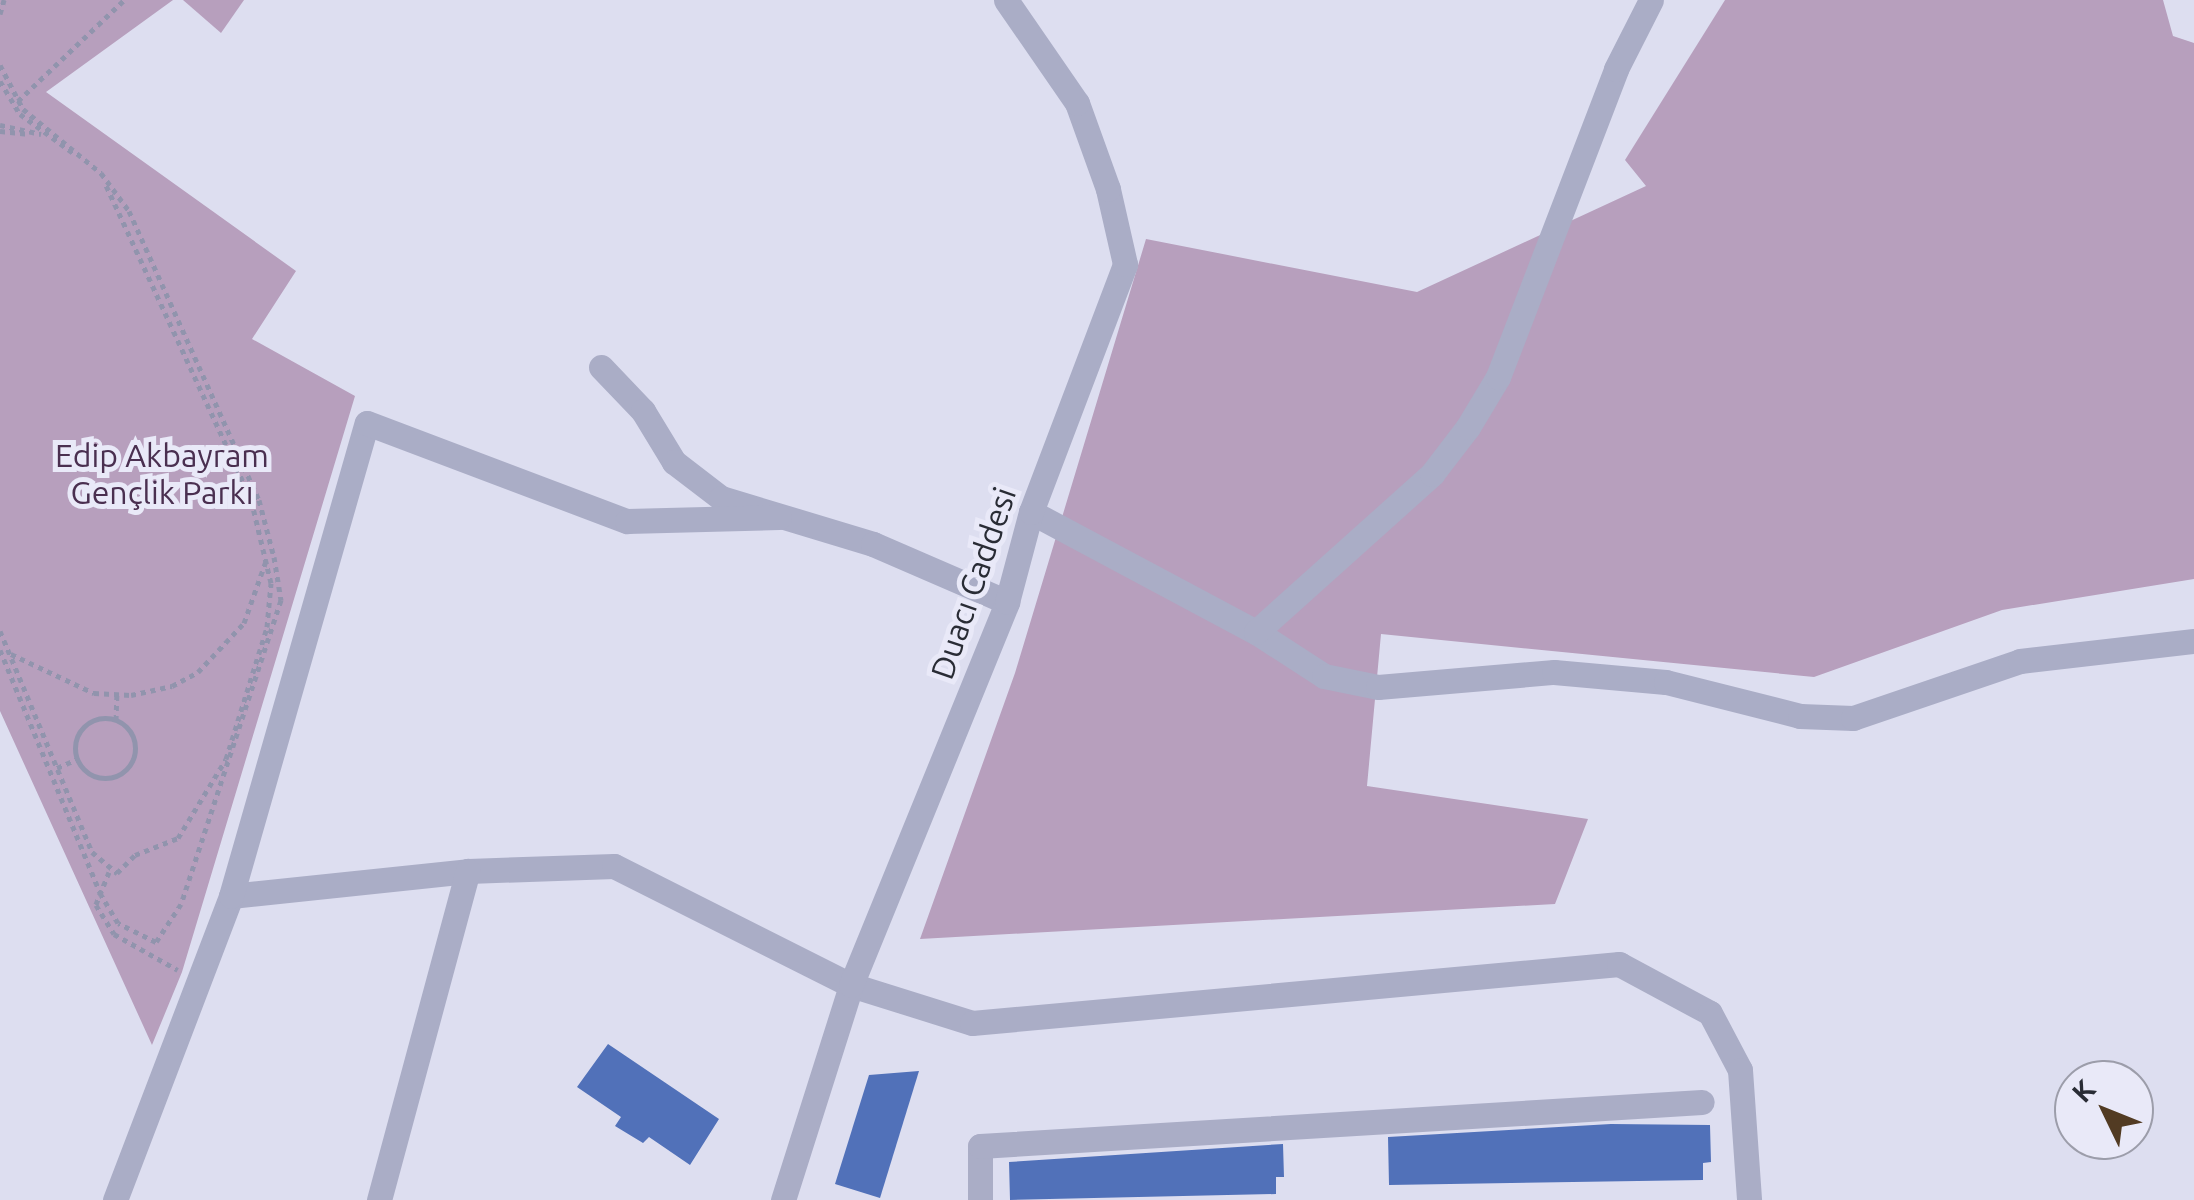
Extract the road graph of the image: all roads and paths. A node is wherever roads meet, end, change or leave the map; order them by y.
1 (4, 0) edge
2 (124, 0) edge
3 (1006, 0) edge
4 (1651, 0) edge
5 (0, 14) edge
6 (0, 65) edge
7 (0, 81) edge
8 (16, 103) junction
9 (0, 128) edge
10 (48, 137) junction
11 (58, 140) junction
12 (601, 367) dead end
13 (1031, 512) junction
14 (778, 517) junction
15 (266, 558) junction
16 (1007, 602) junction
17 (0, 631) edge
18 (1256, 632) junction
19 (2194, 642) edge
20 (0, 650) edge
21 (10, 654) junction
22 (117, 694) junction
23 (116, 720) junction
24 (77, 759) junction
25 (57, 768) junction
26 (110, 871) junction
27 (468, 871) junction
28 (101, 894) junction
29 (231, 896) junction
30 (200, 978) junction
31 (851, 985) junction
32 (1702, 1102) dead end
33 (116, 1200) edge
34 (379, 1200) edge
35 (782, 1200) edge
36 (980, 1200) edge
37 (1748, 1200) edge

1 - 5 path
2 - 8 path
3 - 13 street, Duacı Caddesi
4 - 18 street
6 - 8 path
7 - 8 path
8 - 10 path
8 - 11 path
9 - 10 path
10 - 11 path
10 - 15 path
11 - 28 path
12 - 14 street
13 - 16 street, Duacı Caddesi
13 - 18 street
14 - 16 street
14 - 29 street
15 - 22 path
15 - 26 path
16 - 31 street, Duacı Caddesi
17 - 21 path
18 - 19 street
20 - 28 path
21 - 22 path
21 - 25 path
22 - 23 path
23 - 24 path
23 - 24 path
24 - 25 path
25 - 26 path
26 - 28 path
27 - 29 street
27 - 31 street
27 - 34 street
28 - 30 path
29 - 30 street
30 - 33 street
31 - 35 street, Duacı Caddesi
31 - 37 street
32 - 36 street

